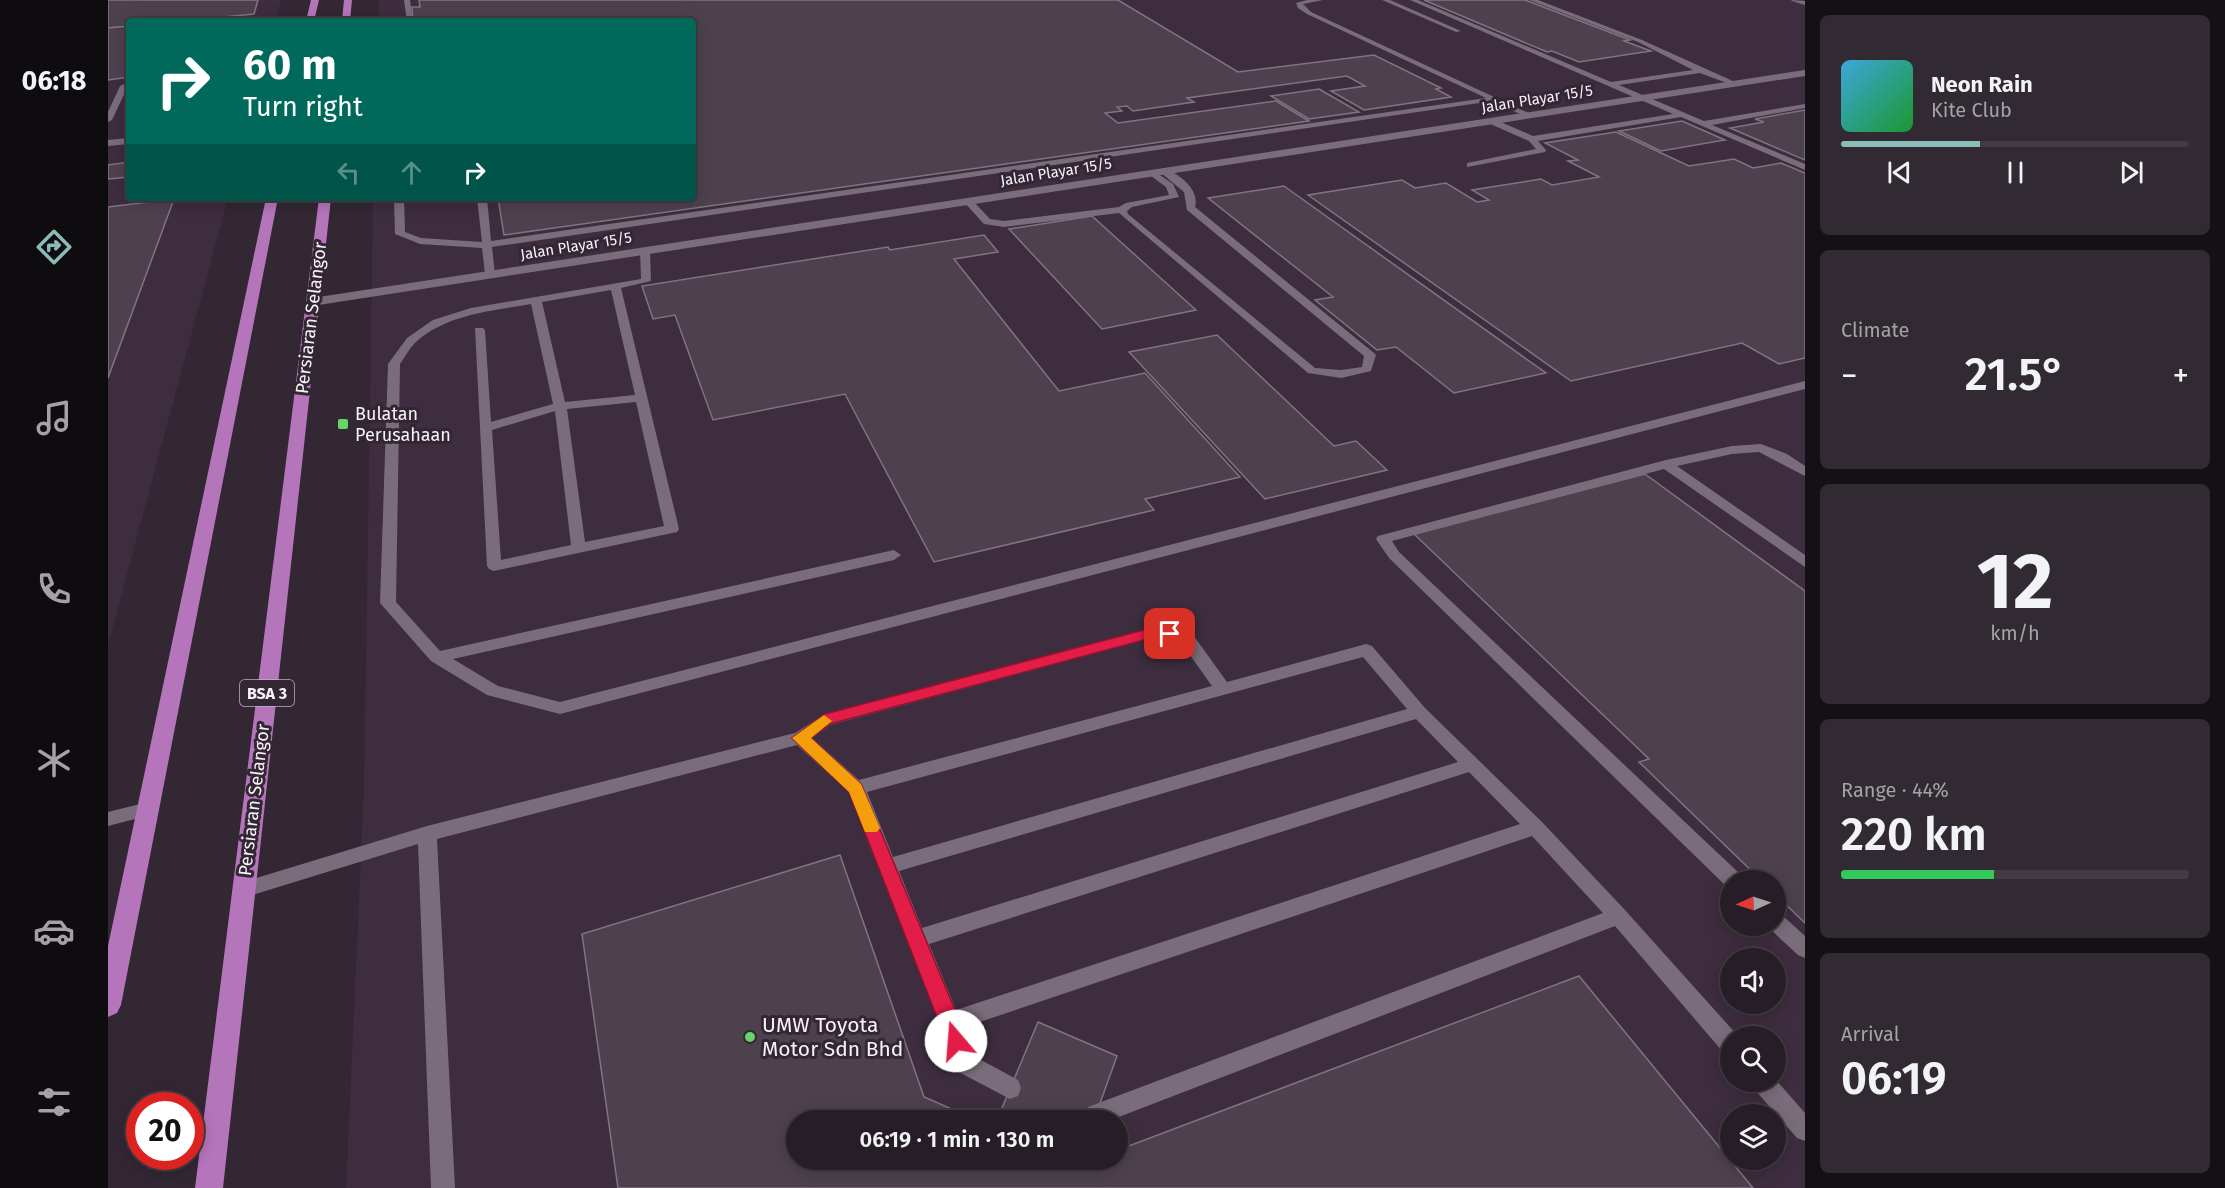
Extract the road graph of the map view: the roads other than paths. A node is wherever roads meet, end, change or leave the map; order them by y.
1 (315, 0) edge
2 (348, 0) edge
3 (407, 0) edge
4 (1320, 0) edge
5 (1385, 0) edge
6 (1413, 0) edge
7 (1532, 0) edge
8 (1794, 0) edge
9 (1805, 3) edge
10 (311, 18) edge
11 (346, 18) edge
12 (410, 18) edge
13 (1469, 36) dead end
14 (1698, 72) junction
15 (1805, 73) edge
16 (1610, 84) junction
17 (1732, 84) junction
18 (124, 86) dead end
19 (1607, 93) dead end
20 (1641, 98) junction
21 (1494, 99) junction
22 (1624, 100) junction
23 (1805, 106) edge
24 (1529, 115) junction
25 (1680, 115) junction
26 (108, 120) edge
27 (1491, 121) junction
28 (1702, 124) junction
29 (1532, 139) junction
30 (126, 141) edge
31 (108, 144) edge
32 (1470, 165) dead end
33 (1805, 167) edge
34 (1164, 171) junction
35 (1151, 173) junction
36 (271, 201) edge
37 (325, 201) edge
38 (399, 201) edge
39 (482, 201) edge
40 (968, 201) junction
41 (1122, 210) junction
42 (486, 245) junction
43 (645, 250) junction
44 (490, 274) junction
45 (616, 288) junction
46 (536, 301) junction
47 (312, 302) junction
48 (479, 330) dead end
49 (1805, 385) edge
50 (642, 398) junction
51 (560, 406) junction
52 (485, 428) junction
53 (1666, 464) junction
54 (1805, 472) edge
55 (579, 548) junction
56 (894, 555) dead end
57 (1805, 562) edge
58 (437, 657) junction
59 (1222, 687) junction
60 (1419, 711) junction
61 (800, 738) junction
62 (1473, 764) junction
63 (856, 788) junction
64 (148, 809) junction
65 (108, 819) edge
66 (1535, 827) junction
67 (427, 834) junction
68 (887, 867) junction
69 (1723, 870) edge
70 (243, 890) junction
71 (1618, 916) junction
72 (1786, 932) edge
73 (916, 939) junction
74 (1805, 950) edge
75 (108, 1005) edge
76 (950, 1022) junction
77 (1720, 1032) edge
78 (1010, 1088) dead end
79 (1772, 1092) edge
80 (1109, 1110) edge
81 (1805, 1130) edge
82 (209, 1188) edge
83 (443, 1188) edge

1 - 10 main road
2 - 11 main road
3 - 12 lane
4 - 21 lane
5 - 13 lane
6 - 16 lane
7 - 14 lane
8 - 9 lane
14 - 16 lane
14 - 17 lane
15 - 17 street, Jalan Playar 15/5
16 - 20 lane
17 - 20 street, Jalan Playar 15/5
18 - 26 lane
19 - 22 lane
20 - 22 street, Jalan Playar 15/5
20 - 25 lane
21 - 24 lane
21 - 42 lane
22 - 24 street, Jalan Playar 15/5
23 - 28 lane
24 - 27 street, Jalan Playar 15/5
25 - 28 lane
25 - 29 lane
27 - 29 lane
27 - 34 street, Jalan Playar 15/5
28 - 33 lane
29 - 32 lane
30 - 31 street
34 - 35 street, Jalan Playar 15/5
34 - 41 lane
35 - 40 street, Jalan Playar 15/5
35 - 41 lane
36 - 64 main road
37 - 47 main road, Persiaran Selangor / BSA 3
38 - 42 lane
39 - 42 lane
40 - 41 lane
40 - 43 street, Jalan Playar 15/5
42 - 44 lane
43 - 44 street, Jalan Playar 15/5
43 - 45 lane
44 - 47 street, Jalan Playar 15/5
45 - 46 lane
45 - 50 lane
46 - 51 lane
46 - 58 lane
47 - 70 main road, Persiaran Selangor / BSA 3
48 - 52 lane
49 - 58 lane
50 - 51 lane
50 - 55 lane
51 - 52 lane
51 - 55 lane
52 - 55 lane
53 - 54 lane
53 - 57 lane
53 - 69 lane
56 - 58 lane
59 - 60 lane
59 - 61 lane
59 - 63 lane
60 - 62 lane
60 - 68 lane
61 - 63 lane
61 - 67 lane
62 - 66 lane
62 - 73 lane
63 - 68 lane
64 - 65 lane
64 - 75 main road
66 - 71 lane
66 - 76 lane
67 - 70 lane
67 - 83 lane
68 - 73 lane
70 - 82 main road, Persiaran Selangor / BSA 3
71 - 77 lane
71 - 80 lane
72 - 74 lane
73 - 76 lane
76 - 78 lane
79 - 81 lane

